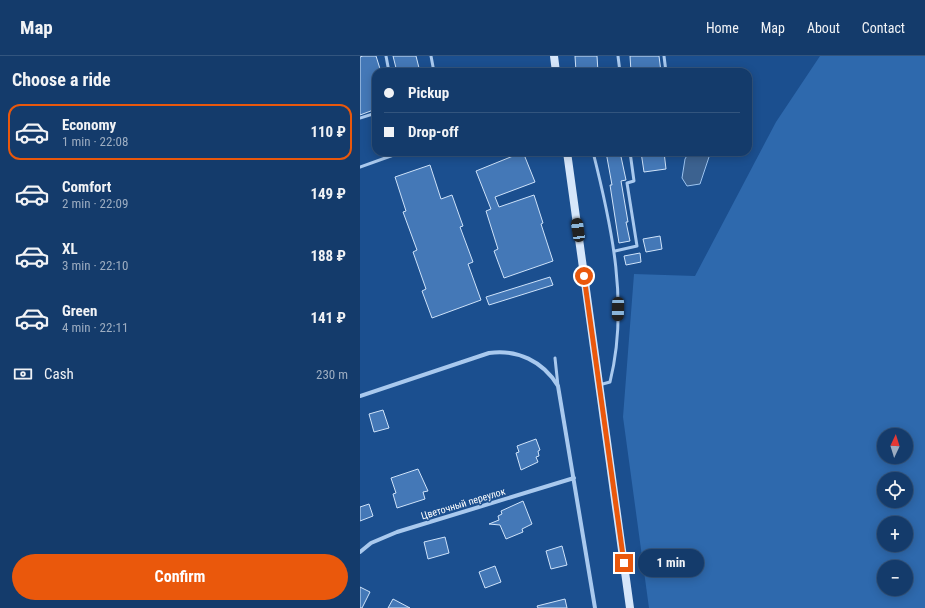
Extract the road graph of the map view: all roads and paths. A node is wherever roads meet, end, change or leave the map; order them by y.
1 (386, 56) edge
2 (431, 56) edge
3 (554, 56) edge
4 (618, 56) edge
5 (664, 56) edge
6 (388, 68) edge
7 (433, 68) edge
8 (556, 68) edge
9 (620, 68) edge
10 (666, 68) edge
11 (372, 114) edge
12 (360, 118) edge
13 (391, 156) edge
14 (568, 156) edge
15 (594, 156) edge
16 (631, 156) edge
17 (360, 167) edge
18 (615, 251) junction
19 (555, 358) dead end
20 (599, 385) junction
21 (558, 386) junction
22 (360, 396) edge
23 (574, 478) junction
24 (360, 552) edge
25 (596, 608) edge
26 (630, 608) edge

1 - 6 lane
2 - 7 lane
3 - 8 street
4 - 9 lane
5 - 10 lane
11 - 12 lane
13 - 17 lane
14 - 20 street
15 - 18 lane
16 - 18 lane
18 - 20 lane
19 - 21 lane
20 - 26 street
21 - 22 street
21 - 23 street
23 - 24 street, Цветочный переулок
23 - 25 street

